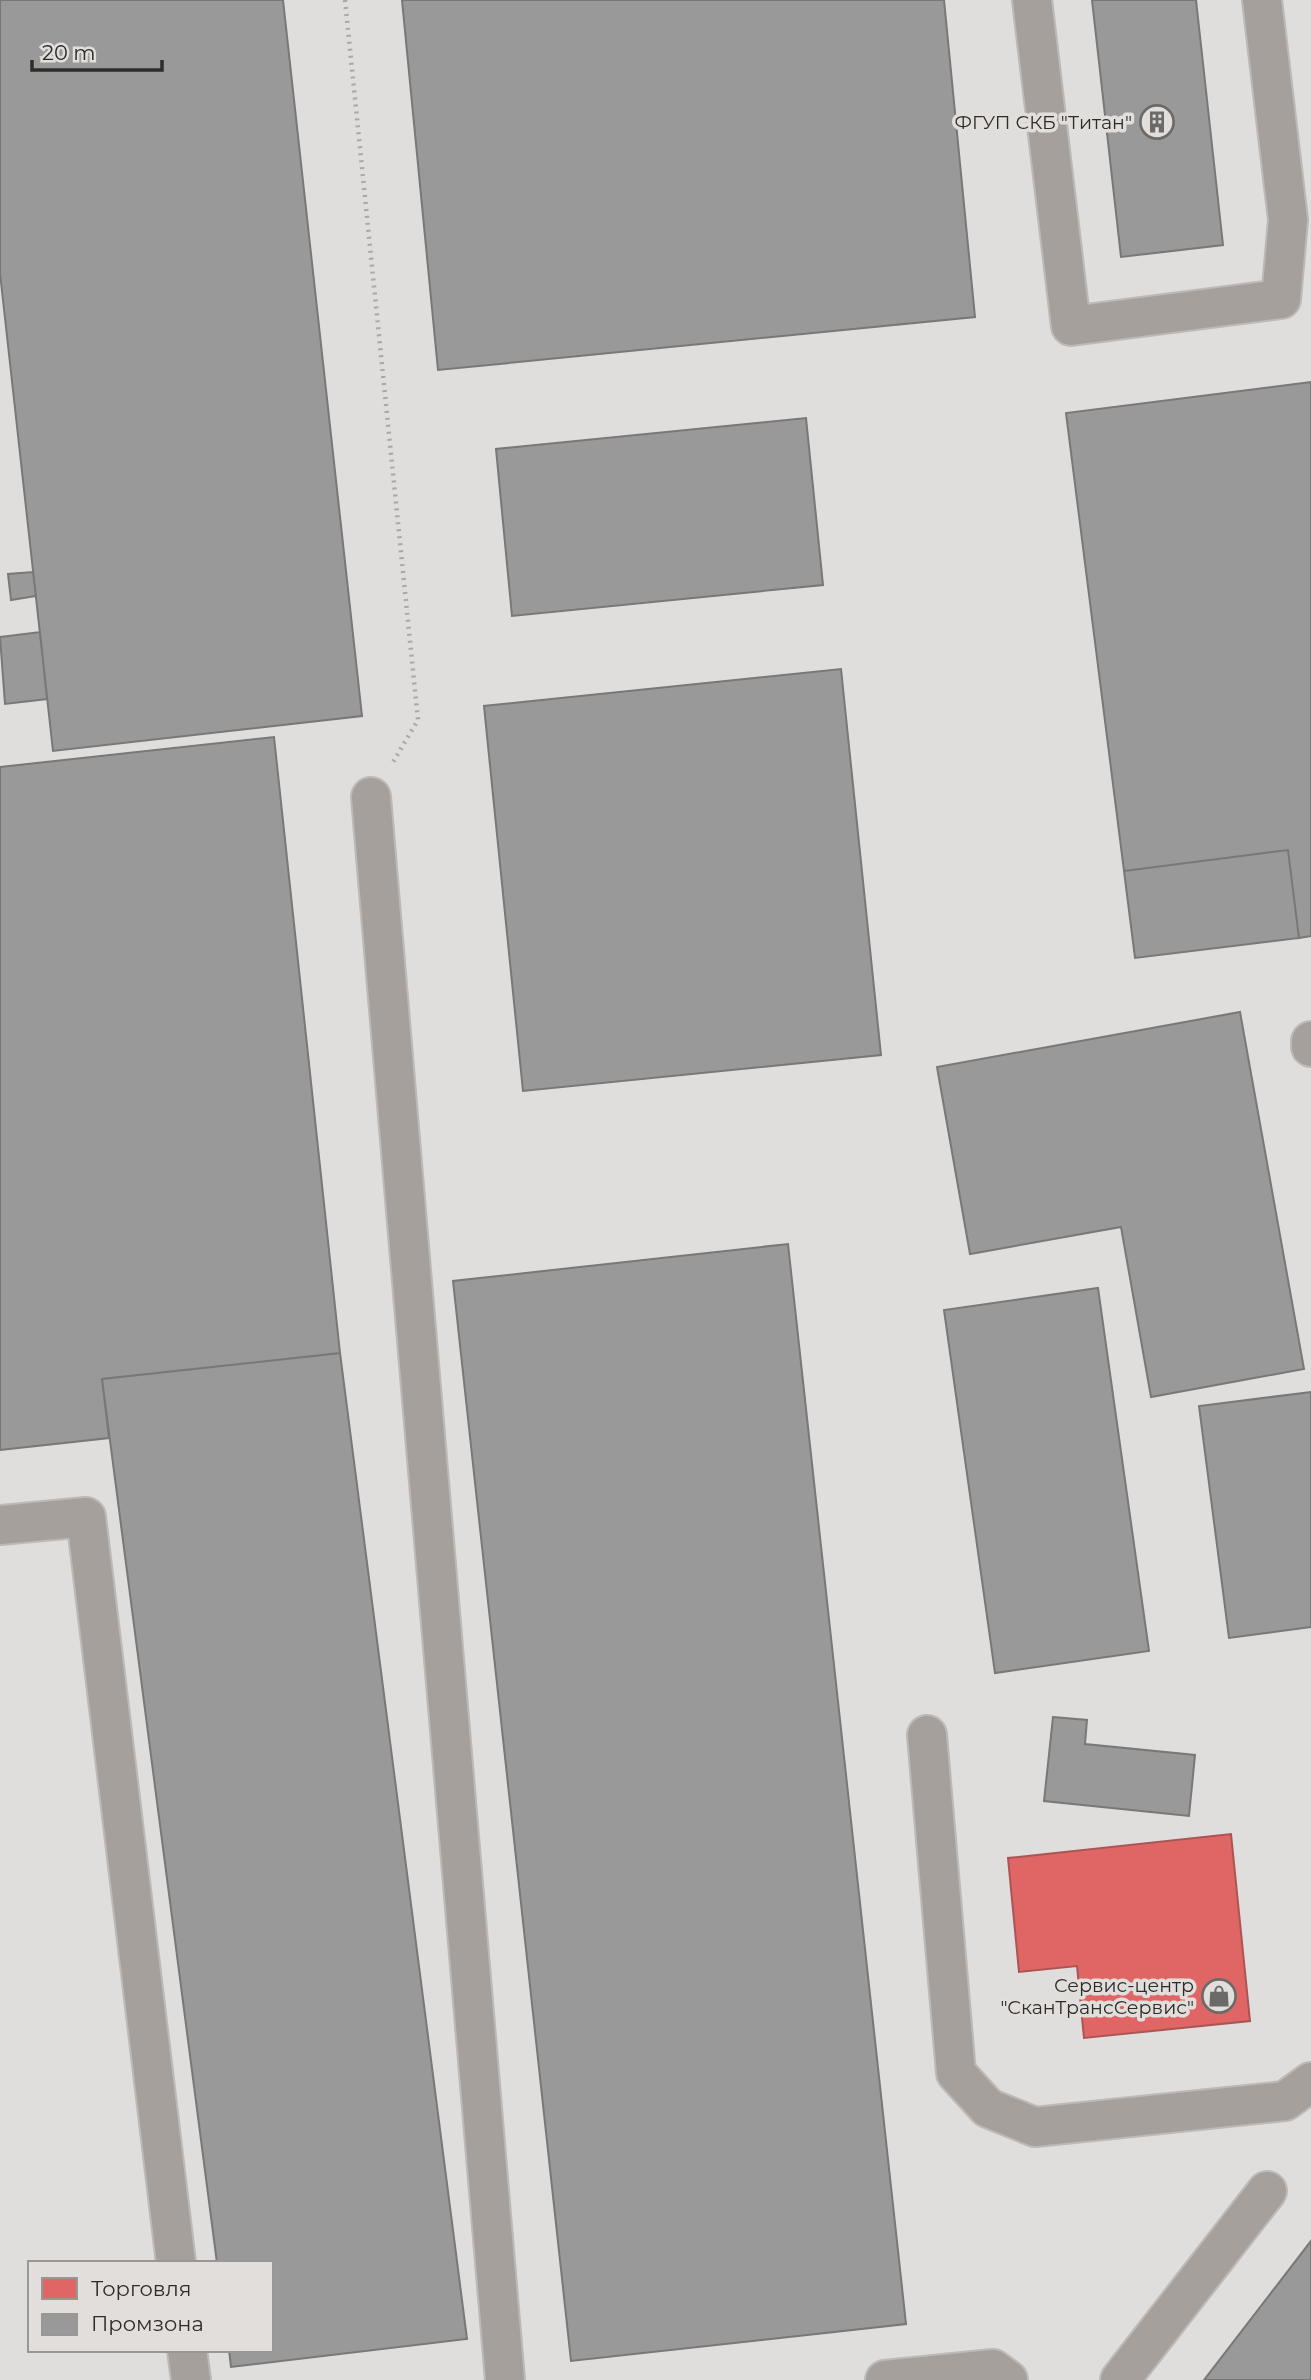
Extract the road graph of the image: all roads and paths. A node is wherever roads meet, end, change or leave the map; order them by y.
1 (345, 0) edge
2 (1032, 0) edge
3 (1262, 0) edge
4 (371, 797) joint
5 (1311, 1041) edge
6 (1311, 1047) edge
7 (0, 1525) edge
8 (927, 1735) dead end
9 (1311, 2081) edge
10 (1267, 2192) dead end
11 (176, 2261) edge
12 (187, 2352) edge
13 (191, 2380) edge
14 (505, 2380) edge
15 (885, 2380) edge
16 (1008, 2380) edge
17 (1120, 2380) edge

1 - 4 path
2 - 3 lane
4 - 14 lane
5 - 6 lane
7 - 11 lane
8 - 9 lane
10 - 17 lane
12 - 13 lane
15 - 16 lane

